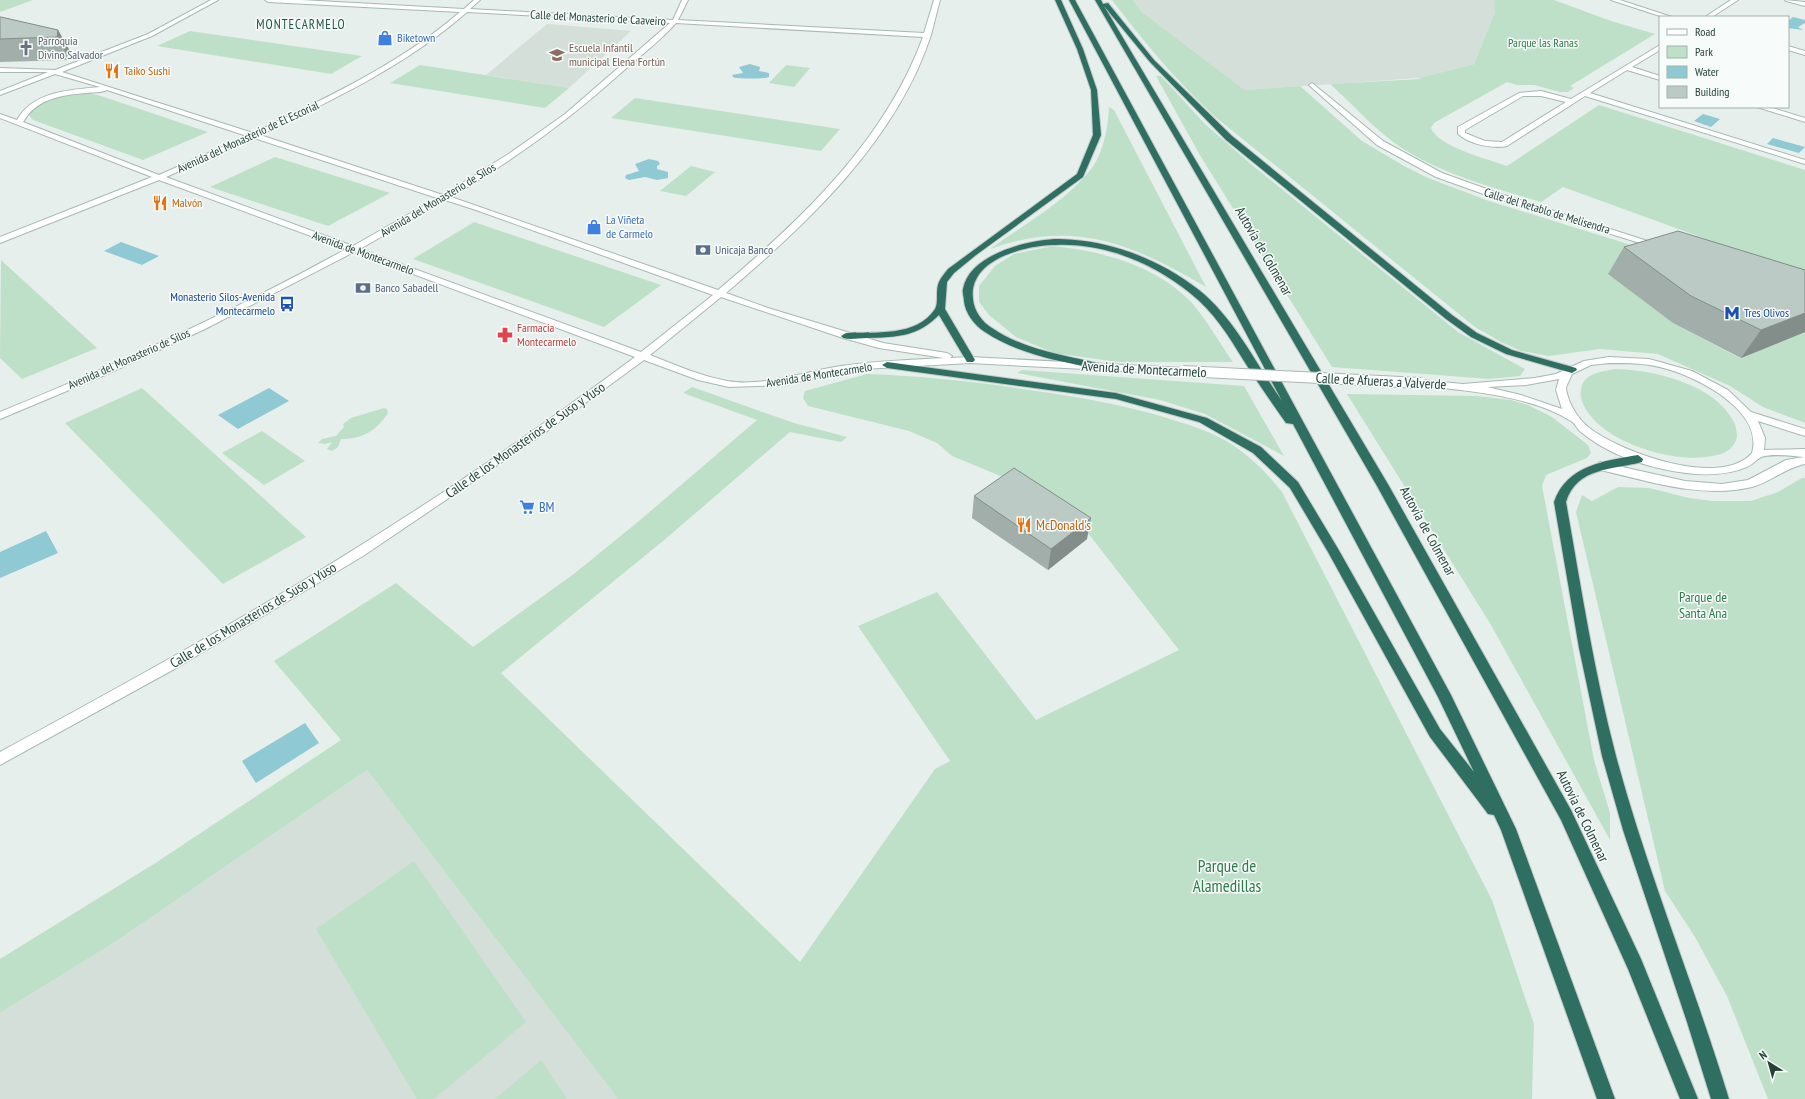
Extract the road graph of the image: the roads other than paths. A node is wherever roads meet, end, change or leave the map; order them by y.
1 (215, 0) edge
2 (268, 0) edge
3 (477, 0) edge
4 (685, 0) edge
5 (937, 0) edge
6 (1058, 0) edge
7 (1072, 0) edge
8 (1098, 0) edge
9 (1103, 0) edge
10 (1614, 0) edge
11 (1735, 0) edge
12 (1788, 0) edge
13 (1805, 4) edge
14 (465, 11) junction
15 (1666, 16) edge
16 (1710, 16) edge
17 (674, 22) junction
18 (928, 35) junction
19 (1659, 48) edge
20 (1789, 48) edge
21 (1805, 53) edge
22 (1627, 68) junction
23 (0, 70) edge
24 (56, 72) junction
25 (1659, 78) edge
26 (1312, 85) dead end
27 (109, 88) junction
28 (0, 93) edge
29 (1585, 94) junction
30 (1572, 102) junction
31 (1764, 108) edge
32 (0, 116) edge
33 (1805, 120) edge
34 (19, 123) junction
35 (256, 135) junction
36 (1805, 162) edge
37 (162, 178) junction
38 (446, 197) junction
39 (0, 240) edge
40 (355, 249) junction
41 (1670, 249) edge
42 (721, 293) junction
43 (940, 309) junction
44 (846, 336) junction
45 (645, 356) junction
46 (970, 360) junction
47 (887, 365) junction
48 (1097, 366) junction
49 (1569, 371) junction
50 (1295, 376) joint
51 (1467, 386) junction
52 (1748, 414) junction
53 (0, 416) edge
54 (1573, 418) junction
55 (1805, 433) edge
56 (1805, 453) edge
57 (1757, 454) junction
58 (1638, 459) junction
59 (1805, 460) edge
60 (1600, 466) junction
61 (1323, 470) junction
62 (0, 759) edge
63 (1508, 829) junction
64 (1606, 1099) edge
65 (1689, 1099) edge
66 (1720, 1099) edge

1 - 24 street
2 - 14 street, Calle del Monasterio de Caaveiro
3 - 14 street, Avenida del Monasterio de El Escorial
4 - 17 street, Avenida del Monasterio de Silos
5 - 18 street, Calle de los Monasterios de Suso y Yuso
6 - 43 highway
7 - 61 highway
8 - 65 highway, Autovía de Colmenar
9 - 49 highway
10 - 15 street
11 - 16 street
12 - 13 street
14 - 17 street, Calle del Monasterio de Caaveiro
14 - 35 street, Avenida del Monasterio de El Escorial
17 - 18 street, Calle del Monasterio de Caaveiro
17 - 38 street, Avenida del Monasterio de Silos
18 - 42 street, Calle de los Monasterios de Suso y Yuso
19 - 22 street
20 - 21 street
22 - 25 street
22 - 29 street
23 - 24 street
24 - 27 street, Avenida de Montecarmelo
24 - 28 street
26 - 41 street, Calle del Retablo de Melisendra
27 - 34 street, Avenida de Montecarmelo
27 - 35 street, Avenida de Montecarmelo
29 - 30 street
29 - 36 street
30 - 30 street
31 - 33 street
32 - 34 street, Avenida de Montecarmelo
34 - 37 street, Avenida de Montecarmelo
35 - 37 street, Avenida del Monasterio de El Escorial
35 - 38 street, Avenida de Montecarmelo
37 - 39 street, Avenida del Monasterio de El Escorial
37 - 40 street, Avenida de Montecarmelo
38 - 40 street, Avenida del Monasterio de Silos
38 - 42 street, Avenida de Montecarmelo
40 - 45 street, Avenida de Montecarmelo
40 - 53 street, Avenida del Monasterio de Silos
42 - 44 street, Avenida de Montecarmelo
42 - 45 street, Calle de los Monasterios de Suso y Yuso
43 - 44 highway
43 - 46 highway
44 - 46 street, Avenida de Montecarmelo
45 - 47 street, Avenida de Montecarmelo
45 - 62 street, Calle de los Monasterios de Suso y Yuso
46 - 47 street, Avenida de Montecarmelo
46 - 48 street, Avenida de Montecarmelo
47 - 63 highway
48 - 50 street, Avenida de Montecarmelo, bridge
48 - 61 highway
49 - 51 street, Calle de Afueras a Valverde
49 - 52 street, Calle de Afueras a Valverde
49 - 54 street
50 - 51 street, Calle de Afueras a Valverde, bridge
51 - 54 street, Calle de Afueras a Valverde
52 - 55 street
52 - 57 street
54 - 58 street
56 - 57 street
57 - 58 street
58 - 60 highway
59 - 60 street
60 - 66 highway
61 - 63 highway
63 - 64 highway

